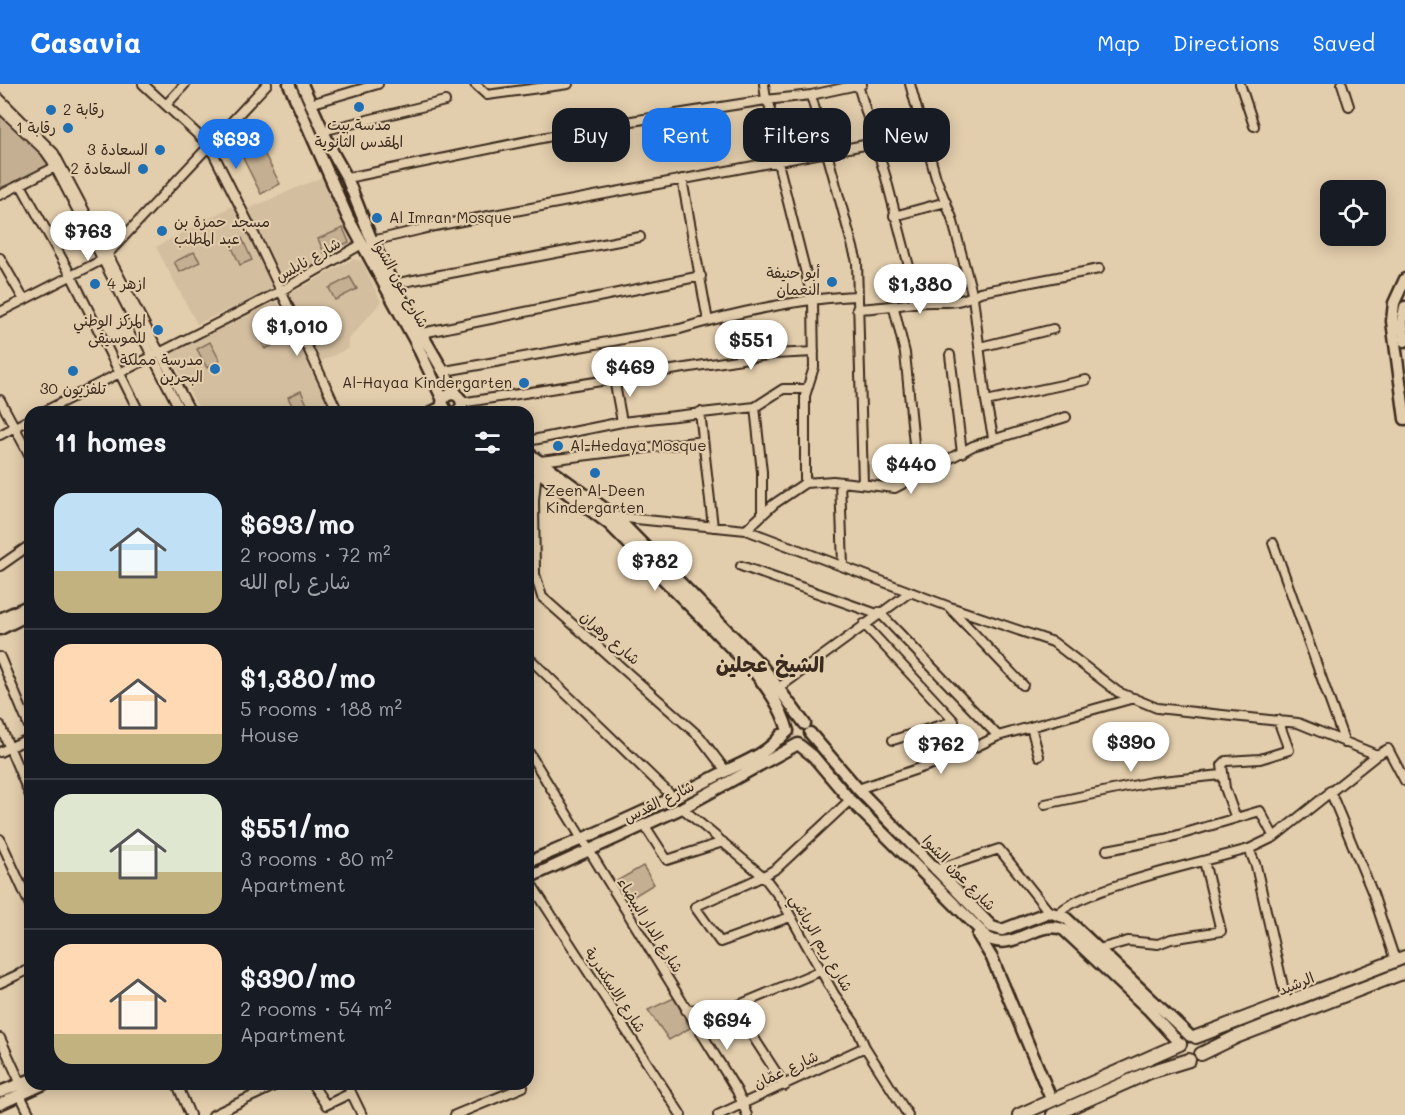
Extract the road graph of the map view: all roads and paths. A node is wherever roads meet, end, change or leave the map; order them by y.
1 (143, 84) edge
2 (186, 84) edge
3 (267, 84) edge
4 (289, 84) edge
5 (302, 84) edge
6 (378, 84) edge
7 (475, 84) edge
8 (568, 84) edge
9 (764, 84) edge
10 (910, 84) edge
11 (1240, 84) edge
12 (1342, 84) edge
13 (860, 85) edge
14 (811, 95) junction
15 (0, 99) edge
16 (766, 100) junction
17 (445, 101) dead end
18 (310, 104) junction
19 (166, 105) junction
20 (1349, 106) dead end
21 (0, 108) edge
22 (770, 108) edge
23 (814, 108) edge
24 (866, 108) edge
25 (916, 108) edge
26 (1254, 126) dead end
27 (322, 131) junction
28 (209, 145) junction
29 (777, 162) joint
30 (828, 162) edge
31 (880, 162) edge
32 (932, 162) edge
33 (55, 167) junction
34 (347, 178) junction
35 (682, 179) junction
36 (21, 185) junction
37 (0, 195) edge
38 (946, 202) junction
39 (894, 216) junction
40 (640, 237) dead end
41 (367, 243) junction
42 (104, 257) junction
43 (0, 258) edge
44 (1099, 269) dead end
45 (72, 276) junction
46 (701, 276) junction
47 (1405, 279) edge
48 (393, 284) junction
49 (279, 292) junction
50 (857, 296) junction
51 (973, 297) junction
52 (24, 300) junction
53 (813, 301) junction
54 (914, 303) junction
55 (1405, 307) edge
56 (894, 308) junction
57 (857, 309) junction
58 (0, 312) edge
59 (708, 321) junction
60 (1053, 329) dead end
61 (422, 333) junction
62 (1405, 341) edge
63 (980, 347) junction
64 (814, 352) junction
65 (156, 353) junction
66 (950, 355) dead end
67 (445, 371) junction
68 (120, 372) junction
69 (614, 379) junction
70 (1086, 380) dead end
71 (807, 389) junction
72 (0, 400) edge
73 (986, 401) junction
74 (463, 405) edge
75 (55, 406) edge
76 (136, 406) edge
77 (178, 406) edge
78 (187, 406) edge
79 (335, 406) edge
80 (444, 406) edge
81 (755, 407) junction
82 (700, 412) junction
83 (1066, 417) dead end
84 (1405, 419) edge
85 (24, 422) edge
86 (622, 422) junction
87 (13, 428) junction
88 (0, 435) edge
89 (993, 437) junction
90 (534, 440) edge
91 (703, 441) junction
92 (24, 446) edge
93 (962, 453) junction
94 (535, 465) edge
95 (920, 476) junction
96 (840, 482) junction
97 (805, 483) junction
98 (863, 484) junction
99 (762, 515) junction
100 (615, 516) junction
101 (713, 527) junction
102 (746, 530) junction
103 (1273, 543) dead end
104 (24, 549) edge
105 (534, 556) edge
106 (843, 565) junction
107 (0, 566) edge
108 (741, 566) dead end
109 (910, 592) junction
110 (950, 607) junction
111 (24, 608) edge
112 (878, 613) junction
113 (24, 617) edge
114 (0, 619) edge
115 (864, 624) junction
116 (0, 629) edge
117 (0, 657) edge
118 (534, 665) edge
119 (1023, 685) dead end
120 (780, 687) junction
121 (1134, 698) junction
122 (24, 715) edge
123 (1278, 720) junction
124 (0, 725) edge
125 (787, 726) junction
126 (1031, 727) junction
127 (808, 729) junction
128 (999, 736) junction
129 (893, 740) dead end
130 (24, 741) edge
131 (1346, 743) junction
132 (798, 744) junction
133 (9, 748) junction
134 (786, 750) junction
135 (0, 752) edge
136 (809, 753) junction
137 (1377, 755) junction
138 (1039, 756) dead end
139 (534, 761) edge
140 (726, 771) junction
141 (1222, 775) junction
142 (1405, 781) edge
143 (24, 782) edge
144 (858, 789) junction
145 (1330, 791) junction
146 (675, 798) junction
147 (850, 800) junction
148 (1045, 804) dead end
149 (682, 808) junction
150 (1235, 816) junction
151 (645, 826) junction
152 (1274, 837) junction
153 (0, 839) edge
154 (582, 839) junction
155 (723, 842) junction
156 (1249, 849) junction
157 (1107, 850) dead end
158 (589, 851) junction
159 (534, 859) edge
160 (1204, 861) junction
161 (935, 870) junction
162 (534, 875) edge
163 (764, 877) junction
164 (534, 887) edge
165 (24, 892) edge
166 (1053, 914) junction
167 (790, 917) junction
168 (970, 923) junction
169 (1008, 943) junction
170 (1093, 951) junction
171 (992, 958) junction
172 (1400, 959) edge
173 (820, 970) junction
174 (24, 972) edge
175 (1405, 972) edge
176 (0, 983) edge
177 (1287, 1004) junction
178 (734, 1007) junction
179 (686, 1010) junction
180 (0, 1038) edge
181 (1189, 1039) junction
182 (865, 1047) junction
183 (1195, 1057) junction
184 (24, 1086) edge
185 (784, 1086) junction
186 (25, 1090) edge
187 (180, 1090) edge
188 (268, 1090) edge
189 (316, 1090) edge
190 (350, 1090) edge
191 (516, 1090) edge
192 (0, 1092) edge
193 (351, 1093) junction
194 (1052, 1101) junction
195 (0, 1104) edge
196 (742, 1105) junction
197 (231, 1111) edge
198 (30, 1115) edge
199 (190, 1115) edge
200 (213, 1115) edge
201 (362, 1115) edge
202 (454, 1115) edge
203 (681, 1115) edge
204 (718, 1115) edge
205 (747, 1115) edge
206 (908, 1115) edge
207 (1019, 1115) edge
208 (1053, 1115) edge

1 - 19 street
2 - 19 street
3 - 28 street
4 - 41 main road, شارع عون الشوا
5 - 18 main road, شارع عون الشوا
6 - 18 street
7 - 8 street
9 - 16 street
10 - 25 street
11 - 26 street
12 - 20 street
13 - 14 street
13 - 24 street
14 - 16 street
14 - 23 street
15 - 42 street
16 - 22 street
16 - 34 street
17 - 27 street
18 - 27 main road, شارع عون الشوا
19 - 28 street
21 - 33 street
27 - 34 main road, شارع عون الشوا
28 - 42 street
28 - 49 street
29 - 35 street, شارع نابلس
29 - 53 street
30 - 50 street
31 - 39 street
32 - 38 street
33 - 36 street
33 - 42 street
34 - 41 main road, شارع عون الشوا
35 - 41 street, شارع نابلس
35 - 46 street
36 - 37 street
36 - 45 street
38 - 39 street
38 - 51 street
39 - 54 street
40 - 48 street
41 - 48 main road, شارع عون الشوا
41 - 49 street, شارع نابلس
41 - 80 main road, شارع عون الشوا
42 - 45 street
42 - 65 street
43 - 52 street
44 - 51 street
45 - 52 street
45 - 68 street
46 - 59 street
46 - 61 street
47 - 84 main road
48 - 61 main road, شارع عون الشوا
49 - 65 street, شارع نابلس
49 - 79 street
50 - 53 street
50 - 57 street
51 - 54 street
51 - 63 street
52 - 58 street
53 - 59 street
53 - 64 street
54 - 56 street
55 - 62 main road
56 - 57 street
56 - 95 street
57 - 98 street
59 - 67 street
60 - 63 street
61 - 67 main road, شارع عون الشوا
63 - 73 street
64 - 69 street
64 - 71 street
65 - 68 street, شارع نابلس
65 - 77 street
65 - 78 street
66 - 93 street
67 - 74 main road, شارع عون الشوا
68 - 75 street, شارع نابلس
68 - 76 street
69 - 74 street
69 - 86 street
70 - 73 street
71 - 81 street
71 - 97 street
72 - 87 street
73 - 89 street
74 - 80 main road
81 - 82 street
81 - 99 street
82 - 86 street
82 - 91 street
83 - 89 street
85 - 87 street
86 - 90 street
87 - 88 street
87 - 92 street
89 - 93 street
91 - 94 street
91 - 101 street
93 - 95 street
94 - 100 main road, شارع عون الشوا
94 - 125 main road, شارع عون الشوا
95 - 98 street
96 - 97 street
96 - 98 street
96 - 106 street
97 - 99 street
99 - 102 street
100 - 101 street
100 - 120 main road, شارع عون الشوا
101 - 102 street
102 - 106 street
103 - 131 street
104 - 107 street
105 - 140 street, شارع وهران
106 - 109 street
108 - 112 street
109 - 110 street
109 - 112 street
110 - 119 street
110 - 121 street
111 - 114 main road
112 - 115 street
112 - 128 street
113 - 116 main road
115 - 120 street
115 - 129 street
117 - 122 street
118 - 146 street
120 - 127 main road, شارع عون الشوا
121 - 123 street
121 - 126 street
123 - 131 street
123 - 141 street
124 - 133 street
125 - 127 main road
125 - 132 main road
125 - 140 main road, شارع القدس
126 - 128 street
126 - 138 street
127 - 132 main road
127 - 144 main road, شارع عون الشوا
128 - 144 street
130 - 133 street
131 - 137 street
132 - 134 main road, شارع القدس
132 - 136 main road, شارع عون الشوا
133 - 135 street
133 - 143 street
134 - 136 main road
134 - 149 main road, شارع القدس
136 - 147 main road, شارع عون الشوا
137 - 142 street
137 - 145 street
139 - 154 street, شارع الدار البيضاء
140 - 146 main road, شارع القدس
141 - 148 street
141 - 150 street
144 - 161 main road, شارع عون الشوا
145 - 152 street
145 - 172 street
146 - 154 main road, شارع القدس
147 - 163 street
147 - 168 main road, شارع عون الشوا
149 - 151 main road, شارع القدس
149 - 155 street, شارع ريم الرياشي
150 - 152 street
150 - 157 street
151 - 155 street
151 - 158 main road, شارع القدس
152 - 156 street
153 - 165 street
154 - 158 street, شارع الدار البيضاء
154 - 159 main road, شارع القدس
155 - 163 street, شارع ريم الرياشي
156 - 160 street
156 - 177 street
158 - 162 main road, شارع القدس
158 - 179 street, شارع الدار البيضاء
160 - 166 street
160 - 170 street
161 - 166 main road, شارع عون الشوا
161 - 166 street
163 - 167 street, شارع ريم الرياشي
163 - 167 street
164 - 203 street, شارع الاسكندرية
166 - 170 main road
167 - 173 street, شارع ريم الرياشي
168 - 169 main road, شارع عون الشوا
168 - 171 main road, شارع عون الشوا
169 - 170 main road
169 - 171 main road
170 - 181 main road
171 - 194 main road, شارع عون الشوا
172 - 177 main road, الرشيد
173 - 178 street
173 - 182 street, شارع ريم الرياشي
174 - 176 street
175 - 183 main road, الرشيد
177 - 181 main road, الرشيد
178 - 179 street
178 - 185 street
179 - 196 street, شارع الدار البيضاء
180 - 184 street
181 - 183 main road
181 - 183 main road
181 - 194 main road, الرشيد
182 - 185 street, شارع عمّان
182 - 206 street, شارع ريم الرياشي
183 - 208 main road, الرشيد
184 - 192 main road
184 - 195 main road
185 - 196 street, شارع عمّان
186 - 198 street
187 - 199 street
188 - 197 street
189 - 193 street
190 - 193 street
191 - 202 street
193 - 201 street
194 - 207 main road, الرشيد
196 - 204 street, شارع عمّان
196 - 205 street, شارع الدار البيضاء
197 - 200 street

